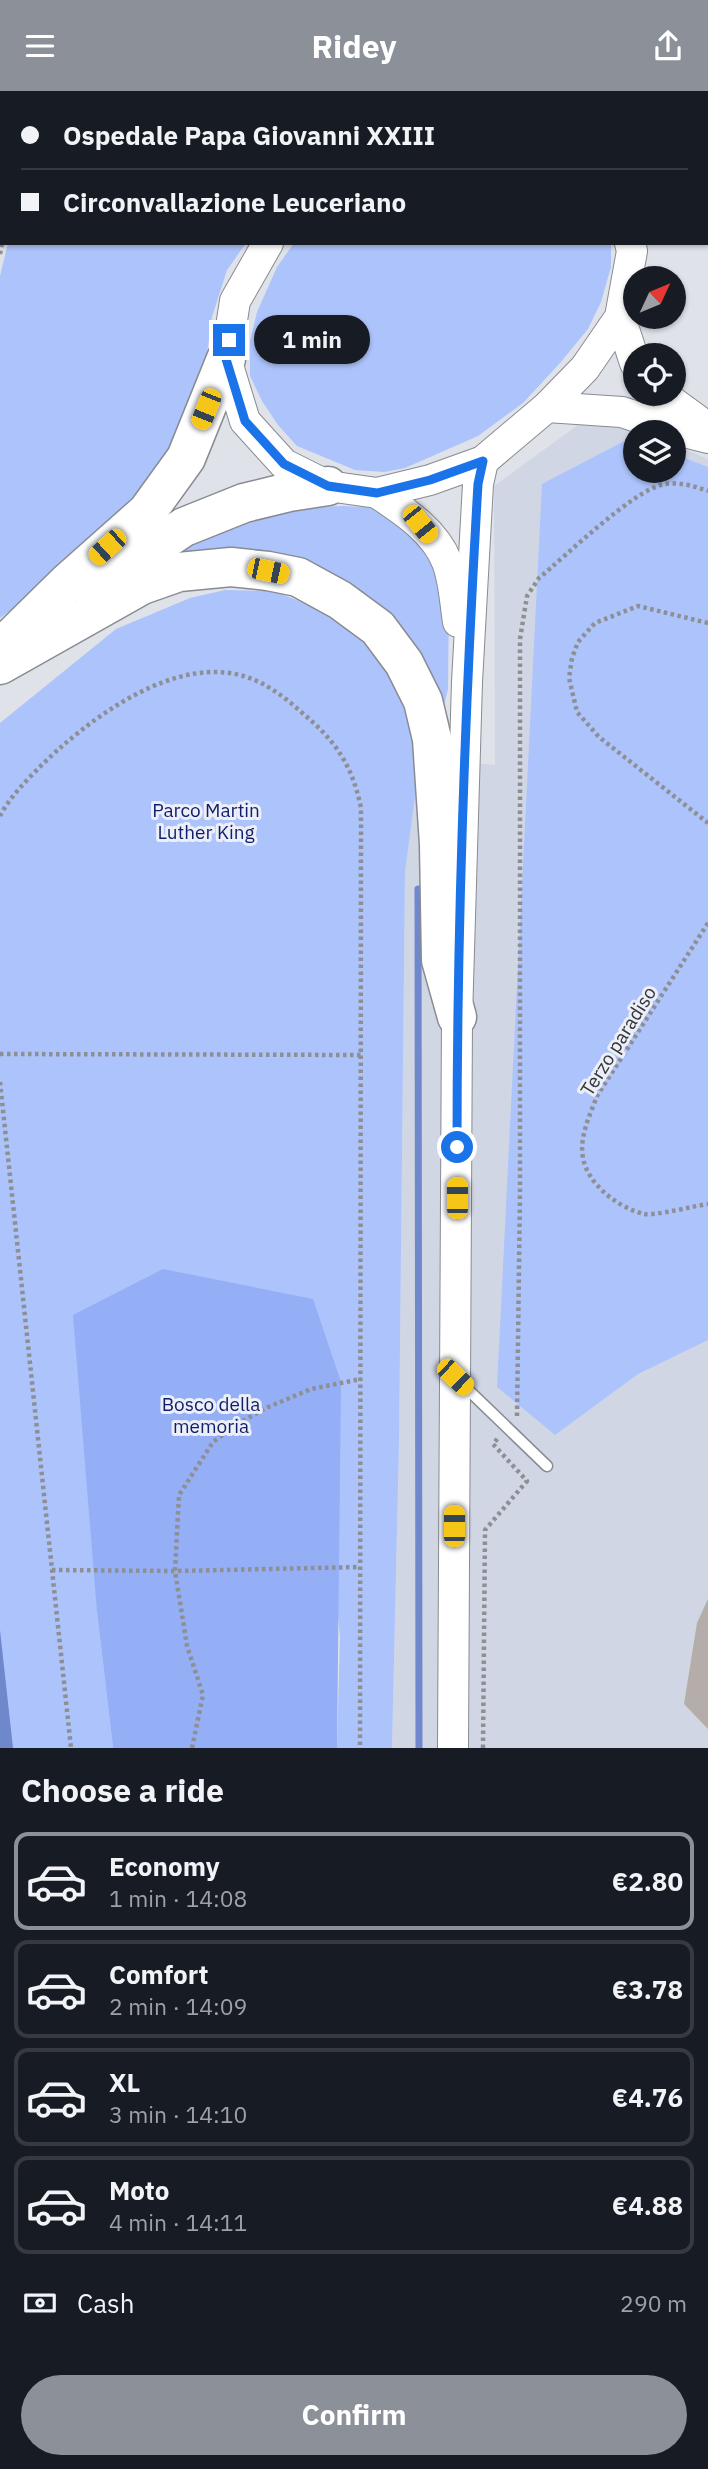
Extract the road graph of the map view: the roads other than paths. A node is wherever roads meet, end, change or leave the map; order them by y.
1 (267, 245) edge
2 (632, 246) edge
3 (620, 317) junction
4 (628, 343) edge
5 (226, 359) junction
6 (678, 406) edge
7 (547, 407) junction
8 (708, 428) edge
9 (708, 438) edge
10 (483, 461) junction
11 (328, 486) junction
12 (377, 493) junction
13 (0, 649) edge
14 (0, 665) edge
15 (467, 682) junction
16 (457, 1017) junction
17 (455, 1377) junction
18 (547, 1466) dead end
19 (453, 1748) edge

1 - 5 street
2 - 3 street
3 - 4 street
3 - 7 street
5 - 11 street
5 - 13 highway
6 - 8 street
7 - 9 street
7 - 10 street
10 - 12 street
10 - 15 street
11 - 12 street
11 - 13 highway
12 - 15 street
14 - 16 highway
15 - 16 street
16 - 17 street
17 - 18 lane
17 - 19 street

